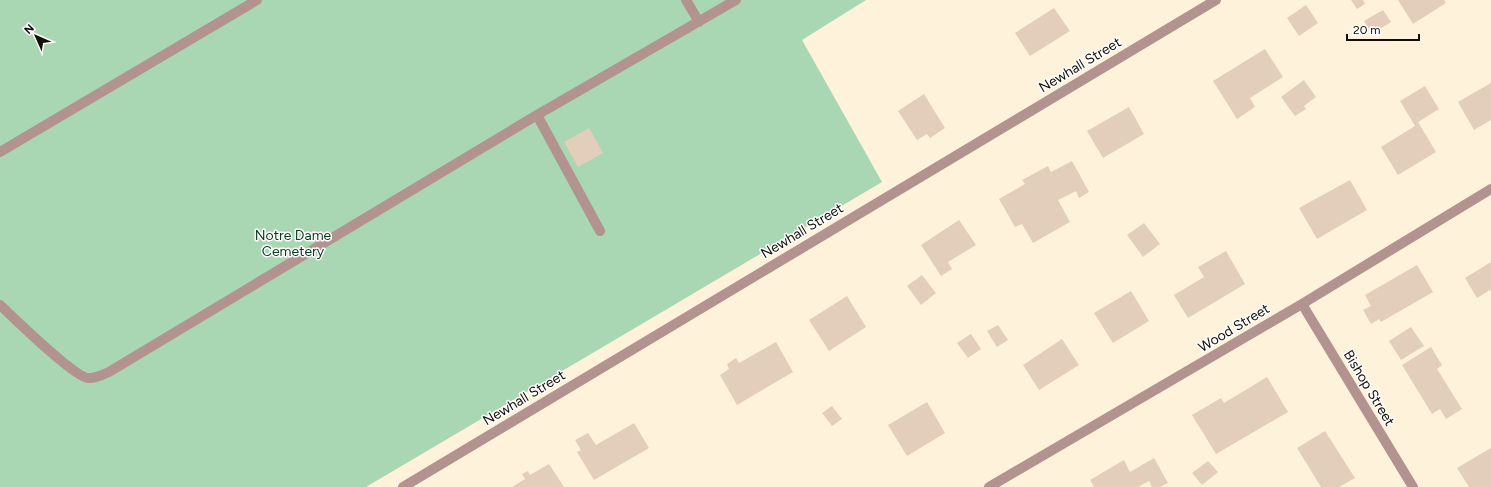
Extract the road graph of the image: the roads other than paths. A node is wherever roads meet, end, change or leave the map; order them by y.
1 (258, 0) edge
2 (686, 0) edge
3 (736, 0) edge
4 (1216, 0) edge
5 (699, 22) junction
6 (537, 115) junction
7 (0, 152) edge
8 (1491, 189) edge
9 (600, 231) dead end
10 (1302, 304) junction
11 (0, 305) edge
12 (403, 487) edge
13 (989, 487) edge
14 (1413, 487) edge

1 - 7 street
2 - 5 street
3 - 5 street
4 - 12 street, Newhall Street
5 - 6 street
6 - 9 street
6 - 11 street
8 - 10 street, Wood Street
10 - 13 street, Wood Street
10 - 14 street, Bishop Street

